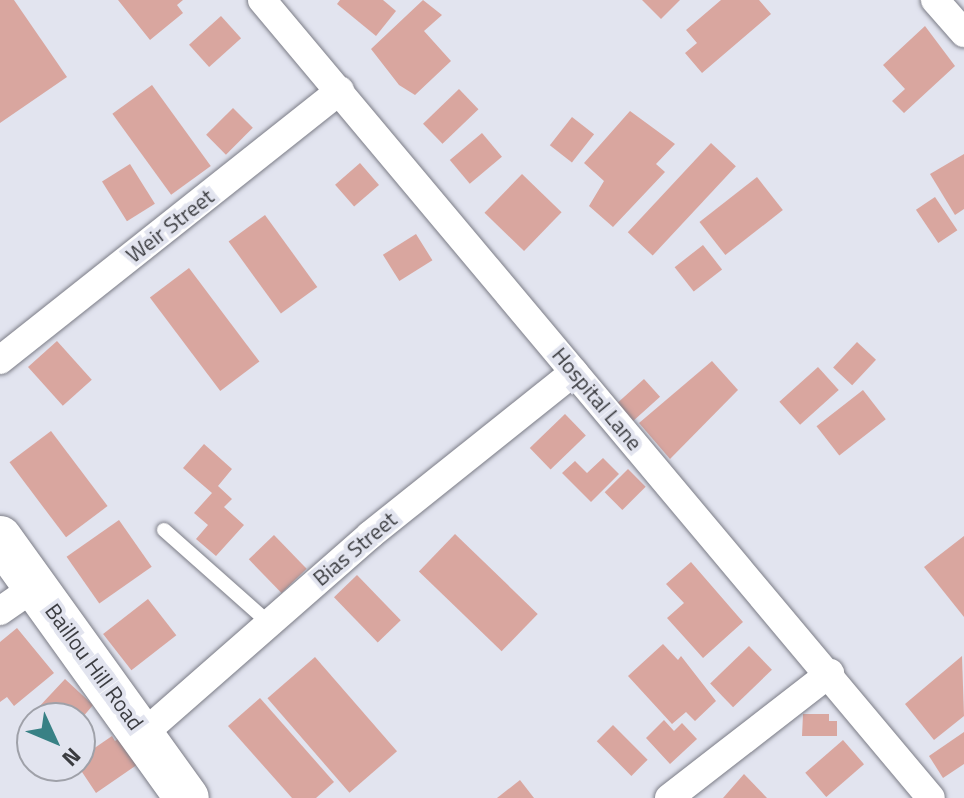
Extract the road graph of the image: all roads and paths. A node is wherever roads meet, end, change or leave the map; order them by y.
1 (262, 0) edge
2 (935, 0) edge
3 (964, 33) edge
4 (340, 91) junction
5 (0, 360) edge
6 (574, 372) junction
7 (164, 530) dead end
8 (0, 538) edge
9 (36, 586) junction
10 (0, 611) edge
11 (269, 623) junction
12 (830, 673) junction
13 (143, 734) junction
14 (187, 798) edge
15 (669, 798) edge
16 (931, 798) edge

1 - 4 street, Hospital Lane
2 - 3 street
4 - 5 street, Weir Street
4 - 6 street, Hospital Lane
6 - 11 street, Bias Street
6 - 12 street, Hospital Lane
7 - 11 lane
8 - 9 main road, Baillou Hill Road
9 - 10 street
9 - 13 main road, Baillou Hill Road
11 - 13 street, Bias Street
12 - 15 street
12 - 16 street, Hospital Lane
13 - 14 main road, Baillou Hill Road

